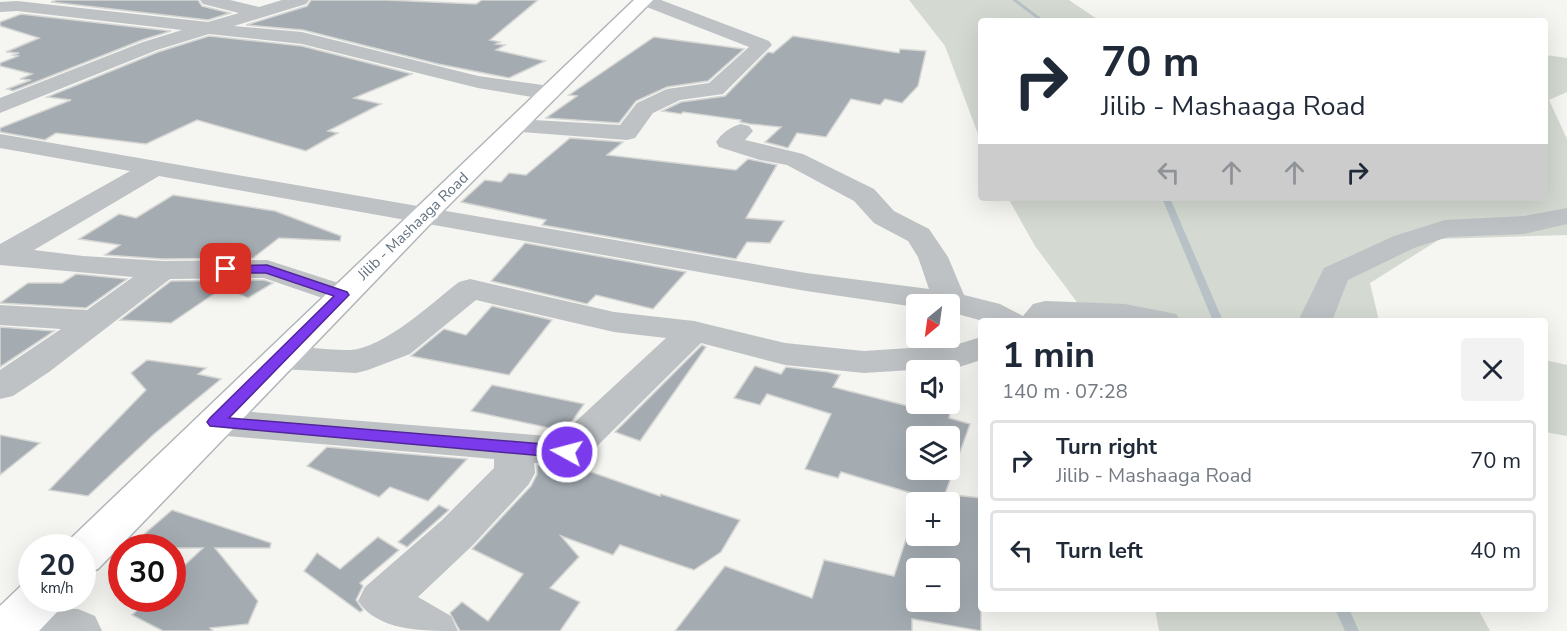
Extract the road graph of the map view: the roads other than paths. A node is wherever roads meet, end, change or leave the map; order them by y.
1 (84, 0) edge
2 (209, 0) edge
3 (300, 0) edge
4 (645, 0) edge
5 (0, 7) edge
6 (52, 10) junction
7 (259, 13) junction
8 (210, 27) junction
9 (549, 93) junction
10 (0, 106) edge
11 (516, 126) junction
12 (741, 131) dead end
13 (4, 145) edge
14 (153, 169) junction
15 (424, 214) junction
16 (1567, 216) edge
17 (1, 256) edge
18 (163, 270) junction
19 (947, 294) edge
20 (343, 295) junction
21 (906, 296) edge
22 (960, 304) edge
23 (0, 315) edge
24 (1003, 318) edge
25 (1039, 318) edge
26 (1147, 318) edge
27 (1316, 318) edge
28 (95, 321) junction
29 (694, 331) junction
30 (978, 349) edge
31 (280, 358) junction
32 (0, 387) edge
33 (215, 422) junction
34 (513, 446) junction
35 (96, 542) edge
36 (19, 619) edge
37 (78, 631) edge
38 (434, 631) edge

1 - 6 street
2 - 7 street
3 - 7 street
4 - 9 main road, Jilib - Mashaaga Road
4 - 11 street
5 - 6 street
6 - 8 street
7 - 8 street
8 - 9 street
8 - 10 street
9 - 11 main road, Jilib - Mashaaga Road
11 - 15 main road, Jilib - Mashaaga Road
12 - 19 street
13 - 14 street
14 - 15 street
14 - 17 street
15 - 20 main road, Jilib - Mashaaga Road
15 - 21 street
16 - 27 street
17 - 18 street
18 - 20 street
18 - 28 street
20 - 31 main road, Jilib - Mashaaga Road
22 - 24 street
23 - 28 street
25 - 26 street
28 - 32 street
29 - 30 street
29 - 31 street
29 - 34 street
31 - 33 main road, Jilib - Mashaaga Road
33 - 34 street
33 - 35 main road, Jilib - Mashaaga Road
34 - 38 street
36 - 37 street

